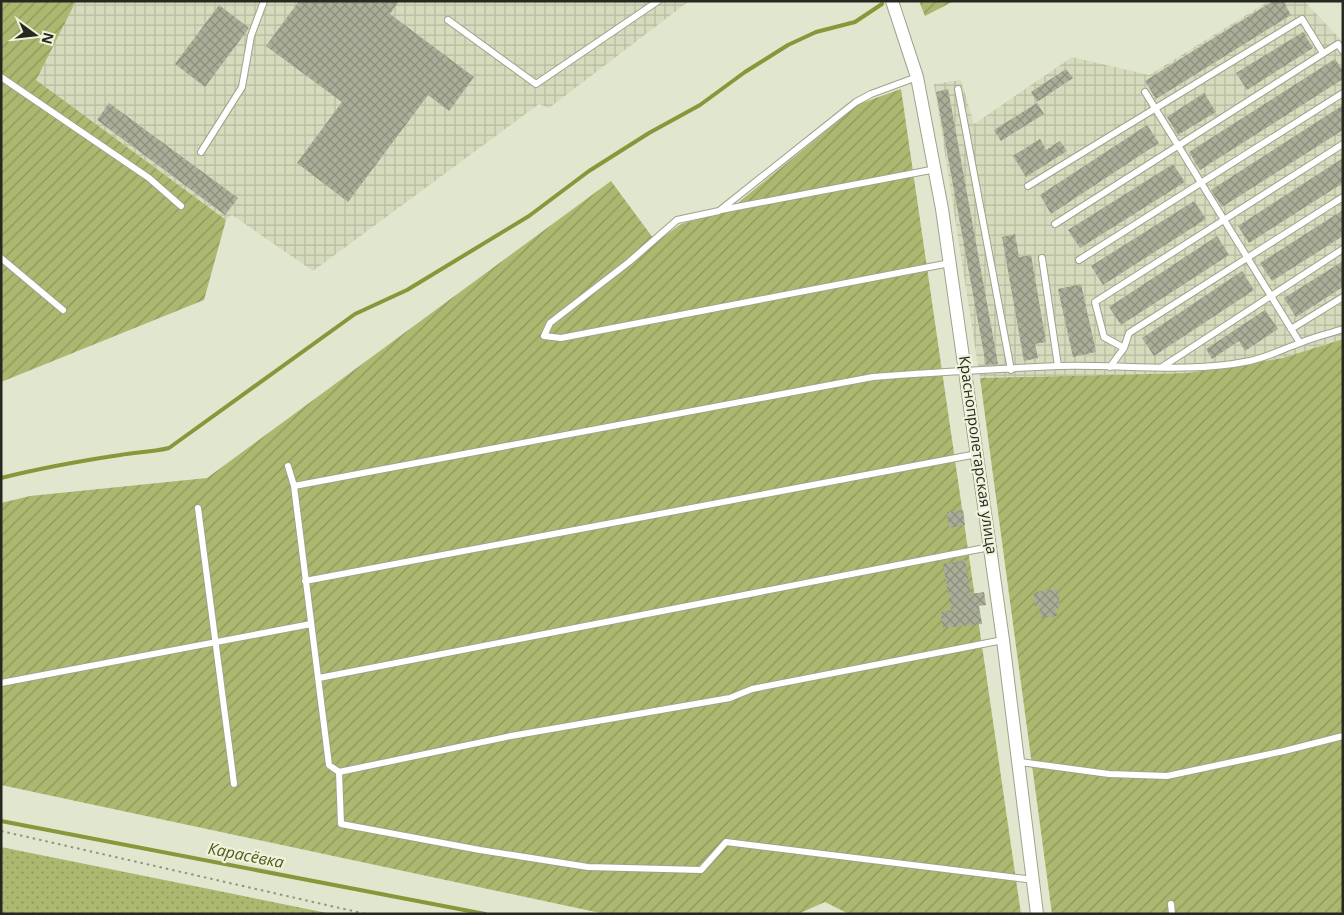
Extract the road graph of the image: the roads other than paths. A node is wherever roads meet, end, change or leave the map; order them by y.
1 (264, 1) edge
2 (658, 1) edge
3 (892, 1) edge
4 (448, 20) dead end
5 (1343, 52) edge
6 (1323, 53) junction
7 (1, 77) edge
8 (917, 77) junction
9 (958, 89) dead end
10 (1145, 92) dead end
11 (1343, 93) edge
12 (1155, 108) junction
13 (1343, 144) edge
14 (1178, 146) junction
15 (201, 152) dead end
16 (936, 169) junction
17 (1201, 183) junction
18 (1028, 186) dead end
19 (1343, 196) edge
20 (181, 206) dead end
21 (719, 210) junction
22 (1224, 220) junction
23 (1055, 224) dead end
24 (1343, 249) edge
25 (1247, 257) junction
26 (1, 258) edge
27 (1042, 258) dead end
28 (1079, 260) dead end
29 (950, 263) junction
30 (1271, 296) junction
31 (1343, 297) edge
32 (64, 310) dead end
33 (1291, 329) junction
34 (1343, 329) edge
35 (1300, 343) junction
36 (1124, 348) junction
37 (1058, 366) junction
38 (1110, 367) junction
39 (1161, 368) junction
40 (967, 370) junction
41 (1011, 370) junction
42 (976, 454) junction
43 (288, 466) dead end
44 (294, 486) junction
45 (198, 508) dead end
46 (990, 546) junction
47 (305, 581) junction
48 (311, 624) junction
49 (1004, 640) junction
50 (214, 642) junction
51 (318, 678) junction
52 (1, 683) edge
53 (1343, 736) edge
54 (1020, 762) junction
55 (339, 772) junction
56 (234, 784) dead end
57 (1034, 880) junction
58 (1171, 904) dead end
59 (1037, 914) edge
60 (1172, 914) edge

1 - 15 lane
2 - 4 lane
3 - 8 street, Краснопролетарская улица
5 - 6 lane
6 - 12 lane
6 - 14 lane
7 - 20 lane
8 - 16 street, Краснопролетарская улица
8 - 21 lane
9 - 41 lane
10 - 12 lane
11 - 17 lane
12 - 14 lane
12 - 18 lane
13 - 22 lane
14 - 17 lane
14 - 23 lane
16 - 21 lane
16 - 29 street, Краснопролетарская улица
17 - 22 lane
17 - 28 lane
19 - 25 lane
21 - 29 lane
22 - 25 lane
22 - 36 lane
24 - 30 lane
25 - 30 lane
25 - 36 lane
26 - 32 lane
27 - 37 lane
29 - 40 street, Краснопролетарская улица
30 - 33 lane
30 - 39 lane
31 - 33 lane
33 - 35 lane
34 - 35 lane
35 - 39 lane
36 - 38 lane
37 - 38 lane
37 - 41 lane
38 - 39 lane
40 - 41 lane
40 - 42 street, Краснопролетарская улица
40 - 44 lane
42 - 46 street, Краснопролетарская улица
42 - 47 lane
43 - 44 lane
44 - 47 lane
45 - 50 lane
46 - 49 street, Краснопролетарская улица
46 - 51 lane
47 - 48 lane
48 - 50 lane
48 - 51 lane
49 - 54 street, Краснопролетарская улица
49 - 55 lane
50 - 52 lane
50 - 56 lane
51 - 55 lane
53 - 54 lane
54 - 57 street, Краснопролетарская улица
55 - 57 lane
57 - 59 street, Краснопролетарская улица
58 - 60 lane

